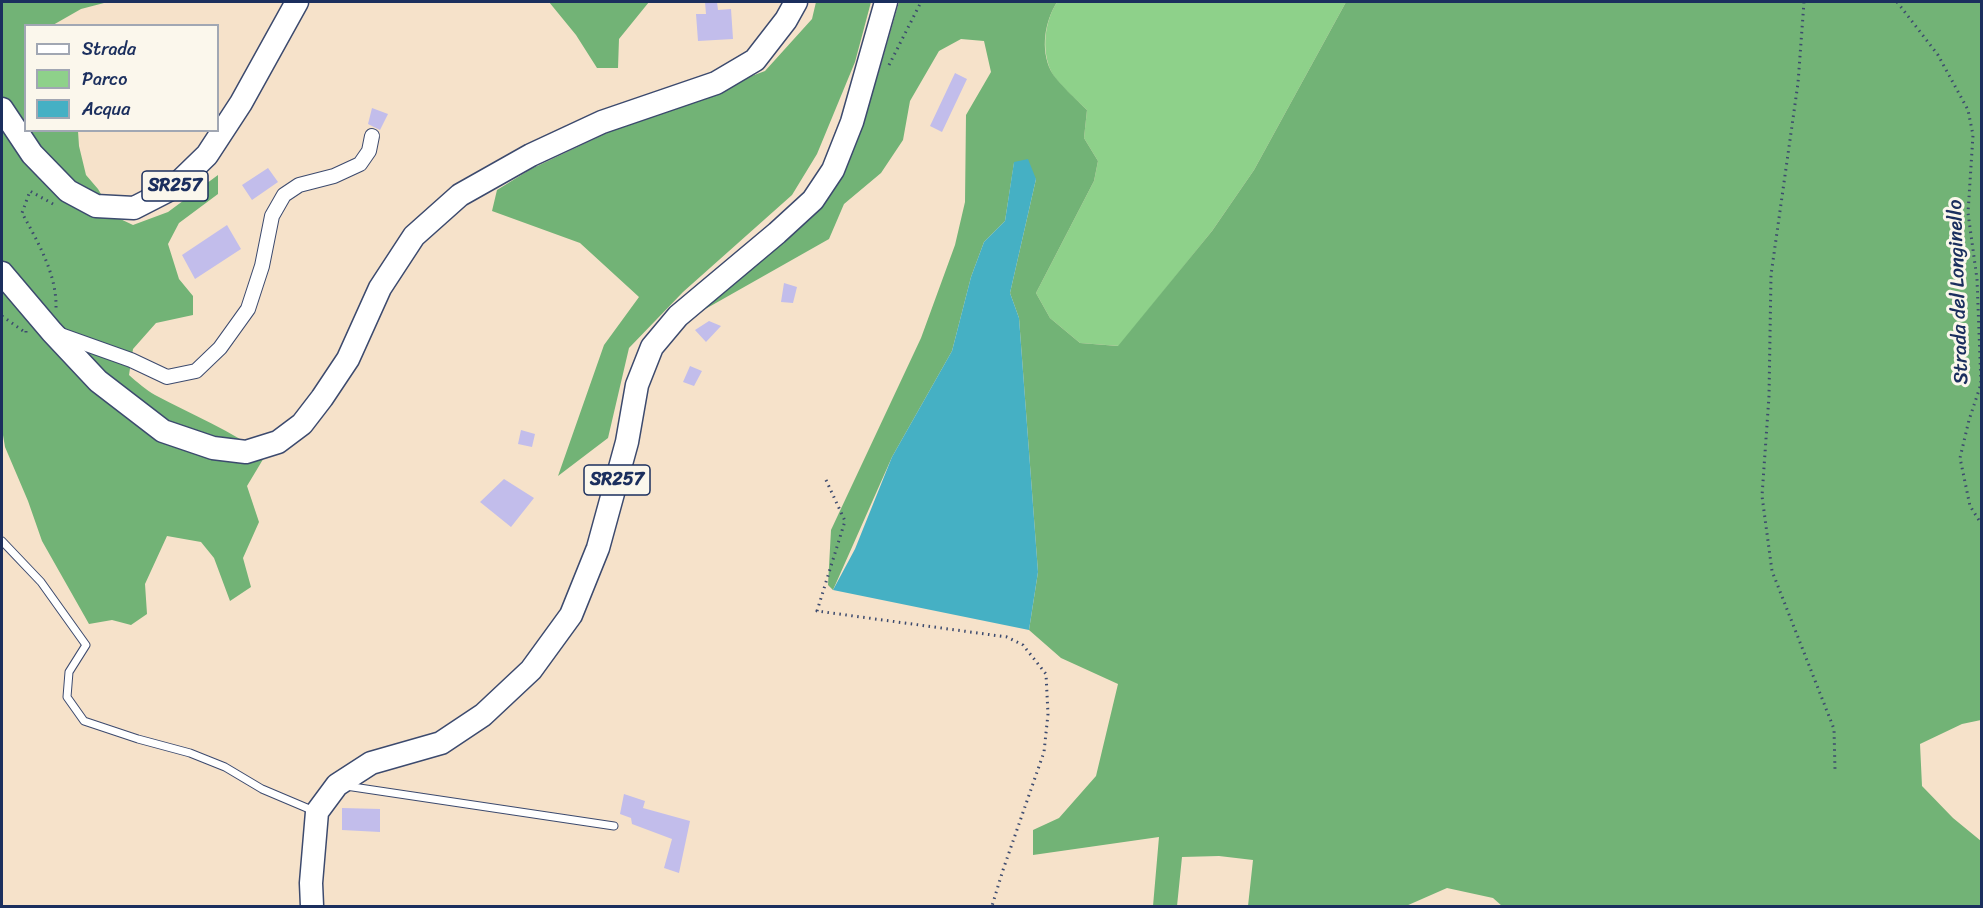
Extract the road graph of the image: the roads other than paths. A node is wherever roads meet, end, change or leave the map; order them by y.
1 (297, 2) edge
2 (796, 2) edge
3 (886, 2) edge
4 (2, 109) edge
5 (372, 136) dead end
6 (2, 273) edge
7 (54, 323) junction
8 (2, 541) edge
9 (337, 785) junction
10 (316, 812) junction
11 (614, 826) dead end
12 (312, 906) edge

1 - 4 main road, SR257
2 - 7 main road
3 - 9 main road, SR257
5 - 7 street
6 - 7 main road
8 - 10 lane
9 - 10 main road, SR257
9 - 11 lane
10 - 12 main road

